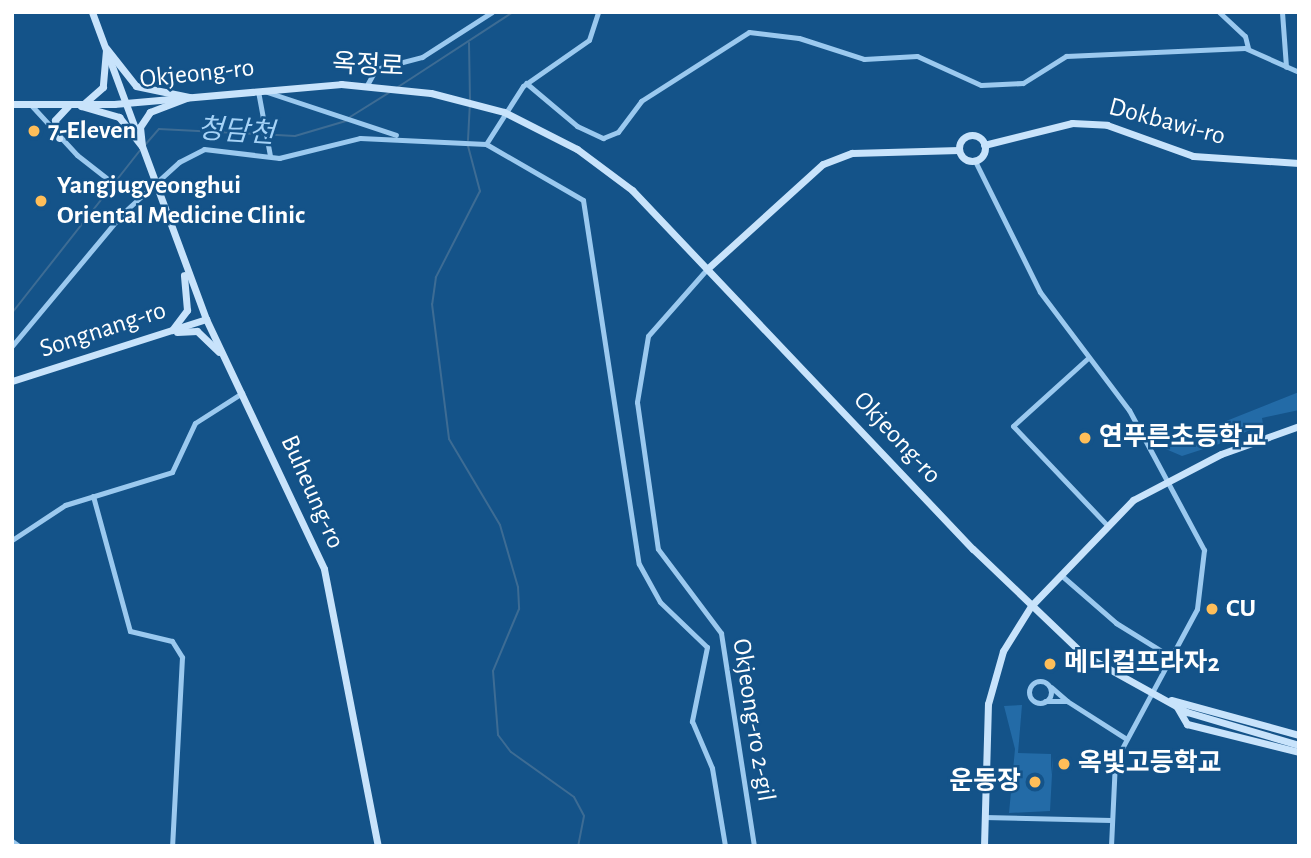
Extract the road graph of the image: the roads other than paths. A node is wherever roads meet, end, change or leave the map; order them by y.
1 (92, 12) edge
2 (492, 12) edge
3 (598, 12) edge
4 (1219, 12) edge
5 (1282, 12) edge
6 (106, 48) junction
7 (1248, 48) junction
8 (1286, 67) junction
9 (1299, 72) edge
10 (526, 83) junction
11 (370, 85) junction
12 (260, 90) junction
13 (189, 97) junction
14 (126, 102) junction
15 (12, 104) edge
16 (31, 105) junction
17 (68, 106) junction
18 (82, 106) junction
19 (500, 111) junction
20 (59, 138) junction
21 (404, 138) junction
22 (484, 144) junction
23 (984, 145) junction
24 (142, 146) junction
25 (959, 150) junction
26 (269, 153) junction
27 (975, 161) junction
28 (1299, 163) edge
29 (155, 184) junction
30 (123, 191) dead end
31 (182, 261) junction
32 (707, 269) junction
33 (206, 319) junction
34 (172, 330) junction
35 (149, 337) junction
36 (12, 346) edge
37 (1088, 358) junction
38 (226, 359) junction
39 (12, 381) edge
40 (242, 393) junction
41 (1299, 426) edge
42 (1171, 478) junction
43 (93, 496) junction
44 (1107, 525) junction
45 (12, 540) edge
46 (1061, 575) junction
47 (1031, 606) junction
48 (1171, 657) junction
49 (1048, 684) junction
50 (1150, 695) junction
51 (1160, 698) junction
52 (1067, 701) junction
53 (1042, 702) junction
54 (1176, 706) junction
55 (1299, 735) edge
56 (1125, 738) junction
57 (1299, 745) edge
58 (1299, 752) edge
59 (984, 817) junction
60 (1111, 820) junction
61 (12, 841) edge
62 (19, 846) edge
63 (172, 846) edge
64 (378, 846) edge
65 (725, 846) edge
66 (754, 846) edge
67 (985, 846) edge
68 (1111, 846) edge

1 - 6 main road
2 - 11 street
3 - 10 street
4 - 7 street
5 - 8 street
6 - 13 main road
6 - 14 main road
6 - 18 main road
7 - 8 street
7 - 10 street
8 - 9 street
10 - 19 street
11 - 12 main road, 옥정로
11 - 19 main road, 옥정로
12 - 13 main road, Okjeong-ro
12 - 21 street
12 - 26 street
13 - 14 main road, Okjeong-ro
13 - 24 main road
14 - 18 main road
14 - 24 main road
15 - 16 main road
16 - 17 main road
16 - 20 street
17 - 18 main road
17 - 20 main road
18 - 24 main road
19 - 22 street
19 - 32 main road, Okjeong-ro
20 - 30 street
21 - 22 street
21 - 26 street
22 - 65 street
23 - 25 main road, Dokbawi-ro
23 - 27 main road
23 - 28 main road, Dokbawi-ro
24 - 29 main road, Buheung-ro
25 - 27 main road
25 - 32 main road
26 - 29 street
27 - 37 street
29 - 31 main road, Buheung-ro
29 - 36 street
31 - 33 main road, Buheung-ro
31 - 34 main road
32 - 47 main road, Okjeong-ro
32 - 66 street, Okjeong-ro 2-gil
33 - 34 main road, Songnang-ro
33 - 38 main road, Buheung-ro
34 - 35 main road, Songnang-ro
35 - 38 main road
35 - 39 main road, Songnang-ro
37 - 42 street
37 - 44 street
38 - 40 main road, Buheung-ro
40 - 43 street
40 - 64 main road, Buheung-ro
41 - 42 main road
42 - 44 main road
42 - 48 street
43 - 45 street
43 - 63 street
44 - 46 main road
46 - 47 main road
46 - 48 street
47 - 50 main road, Okjeong-ro
47 - 59 main road
48 - 50 street
49 - 52 street
49 - 53 street
49 - 53 street
50 - 51 main road, Okjeong-ro
50 - 56 street
51 - 54 main road, Okjeong-ro
51 - 55 main road
52 - 53 street
52 - 56 street
54 - 57 main road, Okjeong-ro
54 - 58 main road
56 - 60 street
59 - 60 street
59 - 67 main road
60 - 68 street
61 - 62 street

